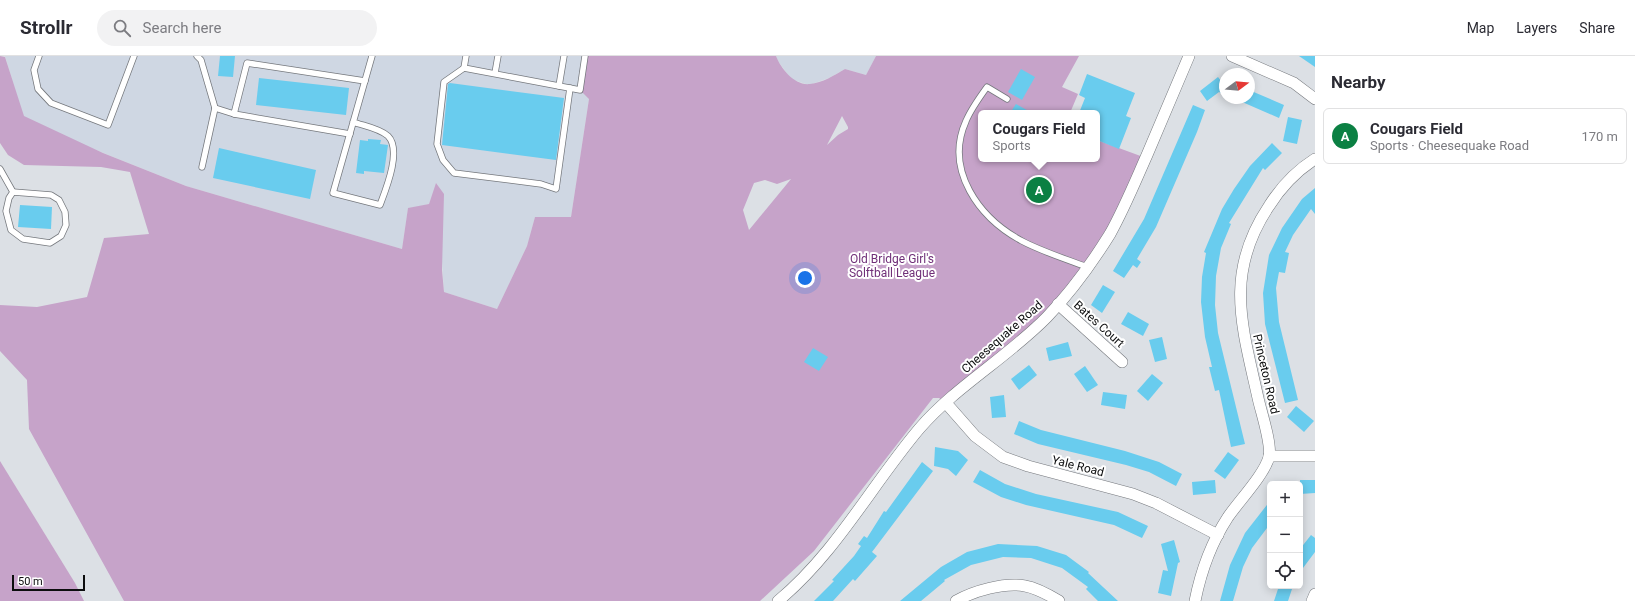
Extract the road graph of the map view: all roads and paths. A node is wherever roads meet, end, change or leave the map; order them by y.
1 (39, 56) edge
2 (134, 56) edge
3 (372, 56) edge
4 (466, 56) edge
5 (498, 56) edge
6 (564, 56) edge
7 (585, 56) edge
8 (1189, 56) edge
9 (1232, 56) edge
10 (200, 57) edge
11 (464, 68) junction
12 (495, 74) junction
13 (365, 80) junction
14 (559, 86) junction
15 (570, 88) junction
16 (1007, 99) dead end
17 (1315, 99) edge
18 (215, 108) junction
19 (234, 114) junction
20 (353, 122) junction
21 (350, 134) junction
22 (1315, 159) edge
23 (202, 167) dead end
24 (0, 169) edge
25 (13, 192) junction
26 (1088, 267) junction
27 (1058, 304) junction
28 (1122, 362) dead end
29 (946, 403) junction
30 (1269, 456) junction
31 (1315, 456) edge
32 (1218, 535) junction
33 (1315, 594) edge
34 (778, 601) edge
35 (956, 601) edge
36 (1059, 601) edge
37 (1195, 601) edge
38 (1312, 601) edge

1 - 2 lane
3 - 13 lane
4 - 11 lane
5 - 12 lane
6 - 14 lane
7 - 15 lane
8 - 26 street, Cheesequake Road
9 - 17 street
10 - 18 lane
11 - 12 lane
11 - 15 lane
12 - 14 lane
13 - 19 lane
13 - 20 lane
14 - 15 lane
16 - 26 lane
18 - 19 lane
18 - 23 lane
19 - 21 lane
20 - 21 lane
20 - 21 lane
22 - 30 street, Princeton Road
24 - 25 lane
25 - 25 lane
26 - 27 street, Cheesequake Road
27 - 28 street, Bates Court
27 - 29 street, Cheesequake Road
29 - 32 street, Yale Road
29 - 34 street, Cheesequake Road
30 - 31 street
30 - 32 street
32 - 37 street
33 - 38 street
35 - 36 street

